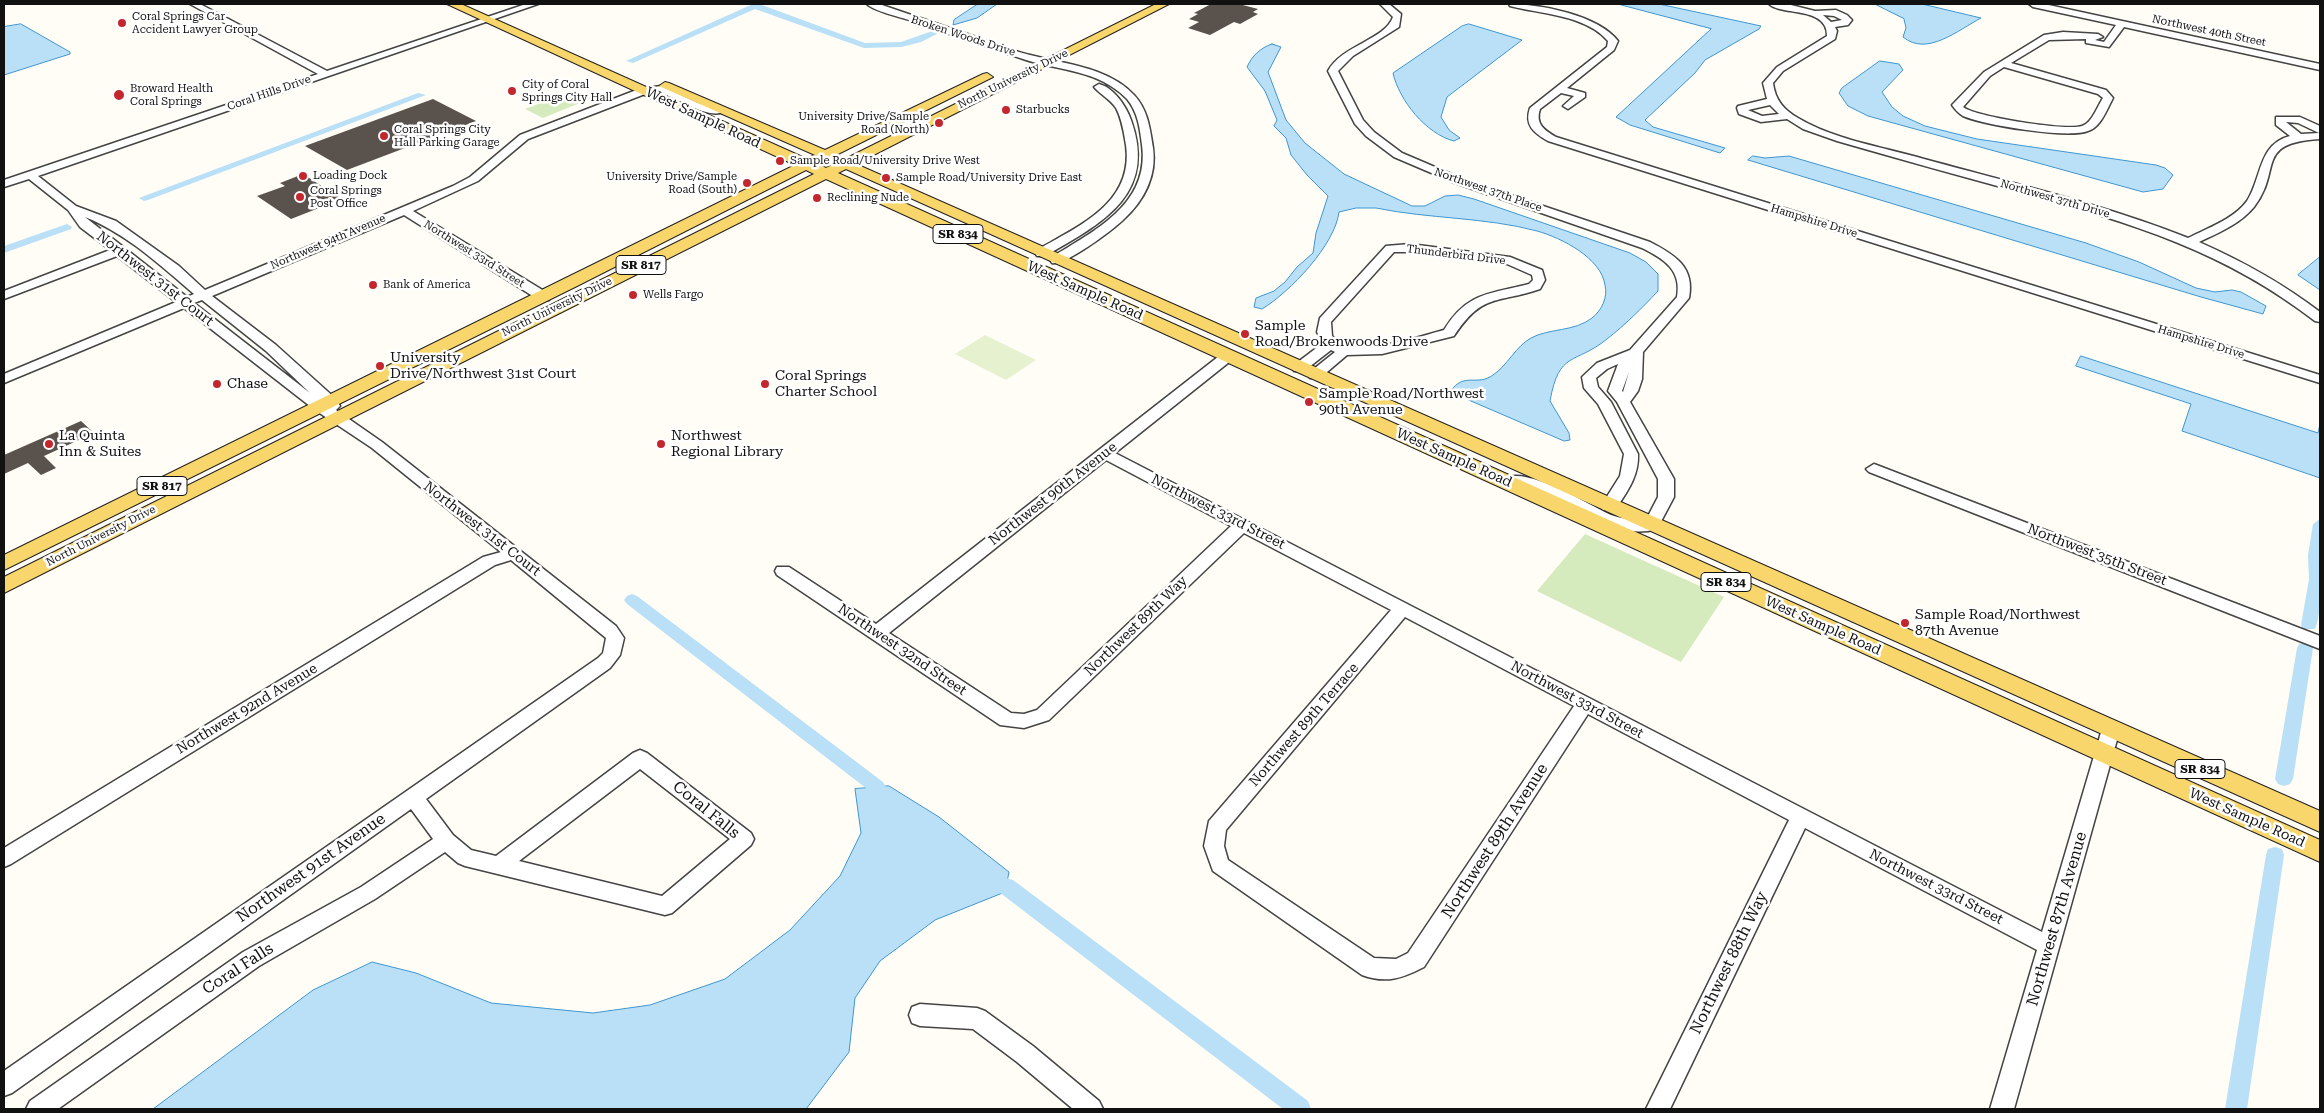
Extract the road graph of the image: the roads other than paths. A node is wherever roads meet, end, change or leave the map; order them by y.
1 (194, 4) edge
2 (452, 4) edge
3 (534, 4) edge
4 (871, 4) edge
5 (1162, 4) edge
6 (1384, 4) edge
7 (1513, 4) edge
8 (1773, 4) edge
9 (2039, 4) edge
10 (1132, 6) dead end
11 (489, 7) dead end
12 (1150, 11) junction
13 (504, 14) junction
14 (1813, 14) junction
15 (486, 19) junction
16 (2109, 20) junction
17 (2122, 23) junction
18 (1830, 25) junction
19 (2096, 40) junction
20 (1044, 50) dead end
21 (1028, 58) junction
22 (1046, 63) junction
23 (2002, 64) junction
24 (2320, 67) edge
25 (592, 68) junction
26 (325, 74) junction
27 (1079, 74) junction
28 (659, 84) junction
29 (1559, 89) junction
30 (643, 90) junction
31 (1775, 104) junction
32 (1568, 106) dead end
33 (721, 110) junction
34 (1123, 110) junction
35 (1139, 110) junction
36 (1790, 116) junction
37 (2320, 130) edge
38 (2320, 136) edge
39 (2299, 138) junction
40 (825, 155) junction
41 (1133, 158) junction
42 (1150, 158) junction
43 (844, 164) junction
44 (806, 165) junction
45 (825, 174) junction
46 (30, 175) junction
47 (4, 184) edge
48 (72, 208) junction
49 (404, 210) junction
50 (1107, 210) junction
51 (1122, 214) junction
52 (2189, 242) junction
53 (118, 251) junction
54 (1049, 257) junction
55 (1092, 294) junction
56 (4, 295) edge
57 (203, 295) junction
58 (185, 303) junction
59 (547, 304) junction
60 (2320, 318) edge
61 (1220, 333) junction
62 (1330, 344) junction
63 (1344, 351) junction
64 (1636, 352) junction
65 (1228, 356) junction
66 (1307, 372) junction
67 (4, 379) edge
68 (2320, 379) edge
69 (1623, 401) junction
70 (1604, 402) junction
71 (1387, 408) junction
72 (330, 409) junction
73 (1104, 453) junction
74 (1874, 468) dead end
75 (1508, 482) junction
76 (1609, 506) junction
77 (1243, 524) junction
78 (1650, 525) junction
79 (507, 549) junction
80 (4, 564) edge
81 (783, 571) dead end
82 (4, 586) edge
83 (1403, 608) junction
84 (878, 632) junction
85 (2320, 643) edge
86 (614, 647) joint
87 (1585, 704) junction
88 (1024, 721) joint
89 (2111, 729) junction
90 (2104, 754) junction
91 (413, 796) junction
92 (1800, 817) junction
93 (2320, 822) edge
94 (446, 841) junction
95 (2320, 851) edge
96 (4, 858) edge
97 (498, 866) junction
98 (2049, 946) junction
99 (1398, 969) joint
100 (920, 1015) dead end
101 (4, 1085) edge
102 (38, 1109) edge
103 (1091, 1109) edge
104 (1658, 1109) edge
105 (2002, 1109) edge

1 - 26 street
2 - 15 main road, West Sample Road
3 - 13 street, Coral Hills Drive
4 - 21 street, Broken Woods Drive
5 - 12 main road, North University Drive
6 - 64 street, Northwest 37th Place
7 - 29 street, Hampshire Drive
8 - 14 street
9 - 16 street, Northwest 40th Street
10 - 12 main road
11 - 13 main road, West Sample Road
12 - 22 main road, North University Drive
13 - 15 street, Coral Hills Drive
13 - 28 main road, West Sample Road
14 - 18 street
14 - 18 street
15 - 25 main road, West Sample Road
15 - 26 street, Coral Hills Drive
16 - 17 street, Northwest 40th Street
16 - 19 street
17 - 19 street
17 - 24 street, Northwest 40th Street
18 - 31 street
19 - 23 street
20 - 21 main road, North University Drive
21 - 22 street, Broken Woods Drive
21 - 40 main road, North University Drive
22 - 27 street, Broken Woods Drive
22 - 43 main road, North University Drive
23 - 23 street
25 - 28 main road
25 - 30 main road, West Sample Road
26 - 46 street, Coral Hills Drive
27 - 34 street, Broken Woods Drive
27 - 35 street, Broken Woods Drive
28 - 33 main road, West Sample Road
29 - 32 street
29 - 68 street, Hampshire Drive
30 - 33 street
30 - 44 main road, West Sample Road
30 - 49 street, Northwest 94th Avenue
31 - 36 street, Northwest 37th Drive
31 - 36 street
33 - 40 main road, West Sample Road
34 - 35 street
34 - 41 street
35 - 42 street, Broken Woods Drive
36 - 52 street, Northwest 37th Drive
37 - 39 street
38 - 39 street
39 - 52 street
40 - 43 main road, West Sample Road / SR 834
40 - 44 main road, North University Drive / SR 817
41 - 42 street
41 - 50 street
42 - 51 street, Broken Woods Drive
43 - 45 main road, North University Drive
43 - 54 main road, West Sample Road / SR 834
44 - 45 main road, West Sample Road
44 - 59 main road, North University Drive / SR 817
45 - 55 main road, West Sample Road / SR 834
45 - 59 main road, North University Drive / SR 817
46 - 47 street, Coral Hills Drive
46 - 48 street, Northwest 31st Court
48 - 53 street, Northwest 31st Court
48 - 57 street, Northwest 31st Court
49 - 57 street, Northwest 94th Avenue
49 - 59 street, Northwest 33rd Street
50 - 51 street
50 - 54 street
51 - 54 street, Broken Woods Drive
52 - 60 street, Northwest 37th Drive
53 - 56 street
53 - 58 street, Northwest 31st Court
54 - 61 main road, West Sample Road / SR 834
55 - 61 main road
55 - 65 main road, West Sample Road / SR 834
57 - 58 street, Northwest 94th Avenue
57 - 72 street, Northwest 31st Court
58 - 67 street, Northwest 94th Avenue
58 - 72 street, Northwest 31st Court
59 - 72 main road, North University Drive / SR 817
59 - 72 main road, North University Drive / SR 817
61 - 66 main road, West Sample Road / SR 834
62 - 63 street, Thunderbird Drive
62 - 63 street, Thunderbird Drive
62 - 66 street
63 - 66 street
64 - 69 street
64 - 70 street, Northwest 37th Place
65 - 71 main road
65 - 73 street, Northwest 90th Avenue
65 - 75 main road, West Sample Road / SR 834
66 - 71 main road, West Sample Road / SR 834
69 - 70 street
69 - 78 street
70 - 76 street, Northwest 37th Place
71 - 76 main road, West Sample Road / SR 834
72 - 79 street, Northwest 31st Court
72 - 80 main road, North University Drive / SR 817
72 - 82 main road, North University Drive / SR 817
73 - 77 street, Northwest 33rd Street
73 - 84 street, Northwest 90th Avenue
74 - 85 street, Northwest 35th Street
75 - 78 street
75 - 90 main road, West Sample Road / SR 834
76 - 78 main road, West Sample Road / SR 834
77 - 83 street, Northwest 33rd Street
77 - 88 street, Northwest 89th Way
78 - 89 main road, West Sample Road / SR 834
79 - 86 street, Northwest 31st Court
79 - 96 street, Northwest 92nd Avenue
81 - 84 street, Northwest 32nd Street
83 - 87 street, Northwest 33rd Street
83 - 99 street, Northwest 89th Terrace
84 - 88 street, Northwest 32nd Street
86 - 91 street, Northwest 91st Avenue
87 - 92 street, Northwest 33rd Street
87 - 99 street, Northwest 89th Avenue
89 - 90 street, Northwest 87th Avenue
89 - 93 main road, West Sample Road / SR 834
90 - 95 main road, West Sample Road / SR 834
90 - 98 street, Northwest 87th Avenue
91 - 94 street, Coral Falls
91 - 101 street, Northwest 91st Avenue
92 - 98 street, Northwest 33rd Street
92 - 104 street, Northwest 88th Way
94 - 97 street, Coral Falls
94 - 102 street, Coral Falls
97 - 97 street, Coral Falls
98 - 105 street, Northwest 87th Avenue
100 - 103 street

